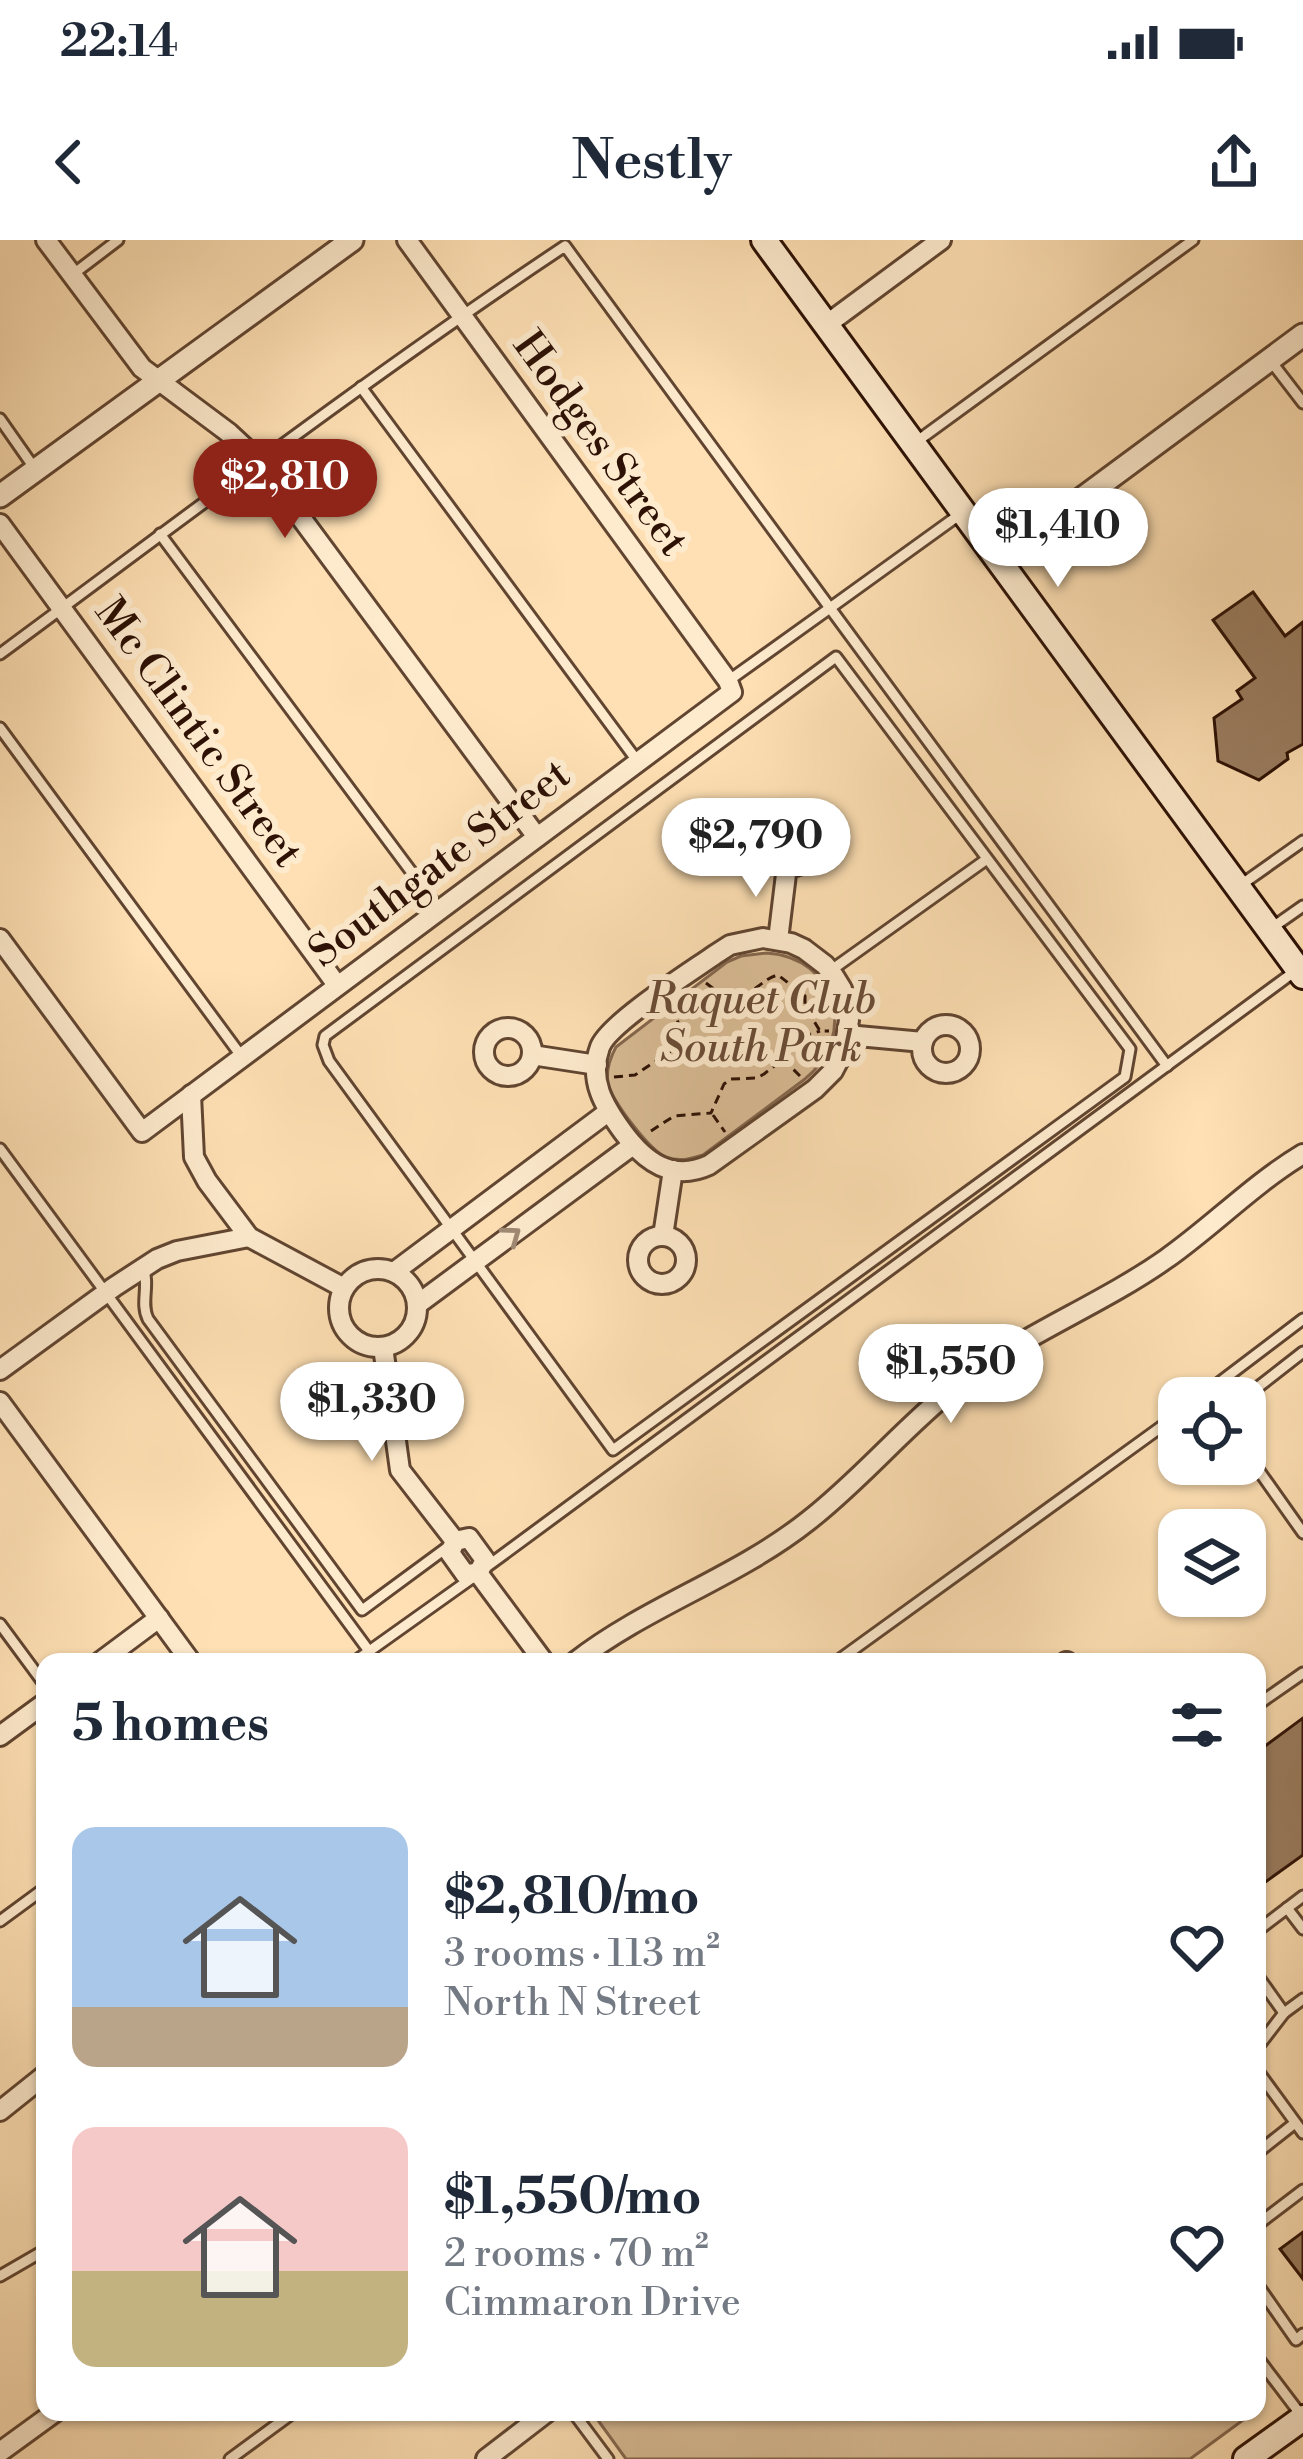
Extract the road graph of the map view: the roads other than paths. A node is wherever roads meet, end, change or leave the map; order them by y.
1 (46, 240) edge
2 (118, 240) edge
3 (352, 240) edge
4 (407, 240) edge
5 (764, 240) edge
6 (941, 240) edge
7 (1193, 240) edge
8 (72, 275) junction
9 (461, 315) junction
10 (826, 325) junction
11 (1303, 335) edge
12 (1270, 360) junction
13 (158, 381) junction
14 (362, 387) junction
15 (1303, 403) edge
16 (0, 419) edge
17 (914, 444) junction
18 (259, 460) junction
19 (36, 470) junction
20 (0, 496) edge
21 (964, 512) junction
22 (0, 524) edge
23 (160, 534) junction
24 (999, 560) junction
25 (62, 608) junction
26 (830, 608) junction
27 (0, 654) edge
28 (730, 686) junction
29 (0, 728) edge
30 (638, 762) junction
31 (537, 837) junction
32 (1303, 841) edge
33 (987, 859) junction
34 (788, 866) dead end
35 (1238, 887) junction
36 (1303, 906) edge
37 (439, 909) junction
38 (1270, 929) junction
39 (0, 939) edge
40 (778, 940) junction
41 (830, 971) junction
42 (1300, 973) edge
43 (337, 985) junction
44 (847, 1035) junction
45 (923, 1042) dead end
46 (532, 1055) dead end
47 (242, 1057) junction
48 (1167, 1066) junction
49 (607, 1069) junction
50 (191, 1095) junction
51 (608, 1112) junction
52 (640, 1140) junction
53 (0, 1149) edge
54 (1303, 1154) edge
55 (673, 1171) junction
56 (452, 1229) junction
57 (663, 1236) dead end
58 (249, 1237) junction
59 (476, 1261) junction
60 (143, 1268) junction
61 (394, 1272) junction
62 (344, 1288) junction
63 (105, 1293) junction
64 (418, 1304) junction
65 (1303, 1318) edge
66 (383, 1347) junction
67 (1302, 1354) edge
68 (0, 1370) edge
69 (1226, 1377) edge
70 (1266, 1381) edge
71 (0, 1402) edge
72 (1158, 1429) edge
73 (1266, 1481) edge
74 (1303, 1533) edge
75 (455, 1541) junction
76 (478, 1573) junction
77 (159, 1618) junction
78 (0, 1624) edge
79 (369, 1652) joint
80 (112, 1653) edge
81 (184, 1653) edge
82 (537, 1653) edge
83 (588, 1653) edge
84 (848, 1653) edge
85 (36, 1673) edge
86 (1303, 1673) edge
87 (1266, 1699) edge
88 (36, 1710) edge
89 (0, 1736) edge
90 (36, 1895) edge
91 (1303, 1896) edge
92 (1287, 1908) junction
93 (0, 1921) edge
94 (1266, 1924) edge
95 (1303, 1929) edge
96 (1266, 1988) edge
97 (1303, 1999) edge
98 (1284, 2013) junction
99 (1266, 2036) edge
100 (36, 2082) edge
101 (1266, 2085) edge
102 (0, 2110) edge
103 (1295, 2122) junction
104 (1303, 2133) edge
105 (1266, 2145) edge
106 (1303, 2190) edge
107 (1266, 2218) edge
108 (36, 2255) edge
109 (0, 2276) edge
110 (1266, 2297) edge
111 (1303, 2334) edge
112 (1266, 2369) edge
113 (1303, 2418) edge
114 (43, 2421) edge
115 (282, 2421) edge
116 (536, 2421) edge
117 (580, 2421) edge
118 (0, 2452) edge
119 (1260, 2455) edge
120 (230, 2459) edge
121 (486, 2459) edge
122 (608, 2459) edge

1 - 8 street
2 - 8 lane
3 - 13 street
4 - 9 street, Hodges Street
5 - 10 main road
6 - 10 street
7 - 17 lane
8 - 13 street
9 - 14 lane
9 - 26 lane
9 - 28 street, Hodges Street
10 - 17 main road
11 - 12 street
12 - 15 lane
12 - 24 street
13 - 18 street
13 - 19 street
14 - 18 lane
14 - 30 lane
16 - 19 lane
17 - 21 main road
18 - 23 lane
18 - 31 street
19 - 20 street
21 - 24 main road
21 - 26 lane
22 - 25 street, Mc Clintic Street
23 - 25 lane
23 - 37 lane
24 - 35 main road
25 - 27 lane
25 - 43 street, Mc Clintic Street
26 - 28 lane
26 - 48 lane
28 - 30 street, Southgate Street
29 - 47 lane
30 - 31 street, Southgate Street
31 - 37 street, Southgate Street
32 - 35 lane
33 - 41 lane
33 - 56 lane
33 - 59 lane
34 - 40 street
35 - 38 main road
36 - 38 lane
37 - 43 street, Southgate Street
38 - 42 main road
39 - 50 street, Southgate Street
40 - 41 street
40 - 49 street
41 - 44 street
42 - 48 lane
43 - 47 street, Southgate Street
44 - 45 street
44 - 55 street
46 - 49 street
47 - 50 street, Southgate Street
48 - 76 lane
49 - 51 street
50 - 58 street
51 - 52 street
51 - 56 street
52 - 55 street
59 -> 52 street
53 - 63 lane
54 - 83 street
55 - 57 street
56 - 59 lane
56 - 61 street
58 - 60 street
58 - 62 street
59 - 64 street
60 - 63 street
60 - 75 lane
61 - 62 street
61 - 64 street
62 - 66 street
63 - 68 street
63 - 79 lane
64 - 66 street
65 - 69 lane
66 - 75 street
67 - 70 lane
71 - 77 street
72 - 84 lane
73 - 74 lane
75 - 76 street
76 - 79 lane
76 - 82 street
77 - 80 street
77 - 81 street
78 - 85 lane
86 - 87 lane
88 - 89 street
90 - 93 lane
91 - 92 lane
92 - 94 lane
92 - 95 lane
96 - 98 lane
97 - 98 lane
98 - 99 lane
100 - 102 street
101 - 103 lane
103 - 104 lane
103 - 105 lane
106 - 107 lane
108 - 109 lane
110 - 111 lane
112 - 113 lane
113 - 119 main road
114 - 118 street
115 - 120 lane
116 - 121 street
117 - 122 lane

